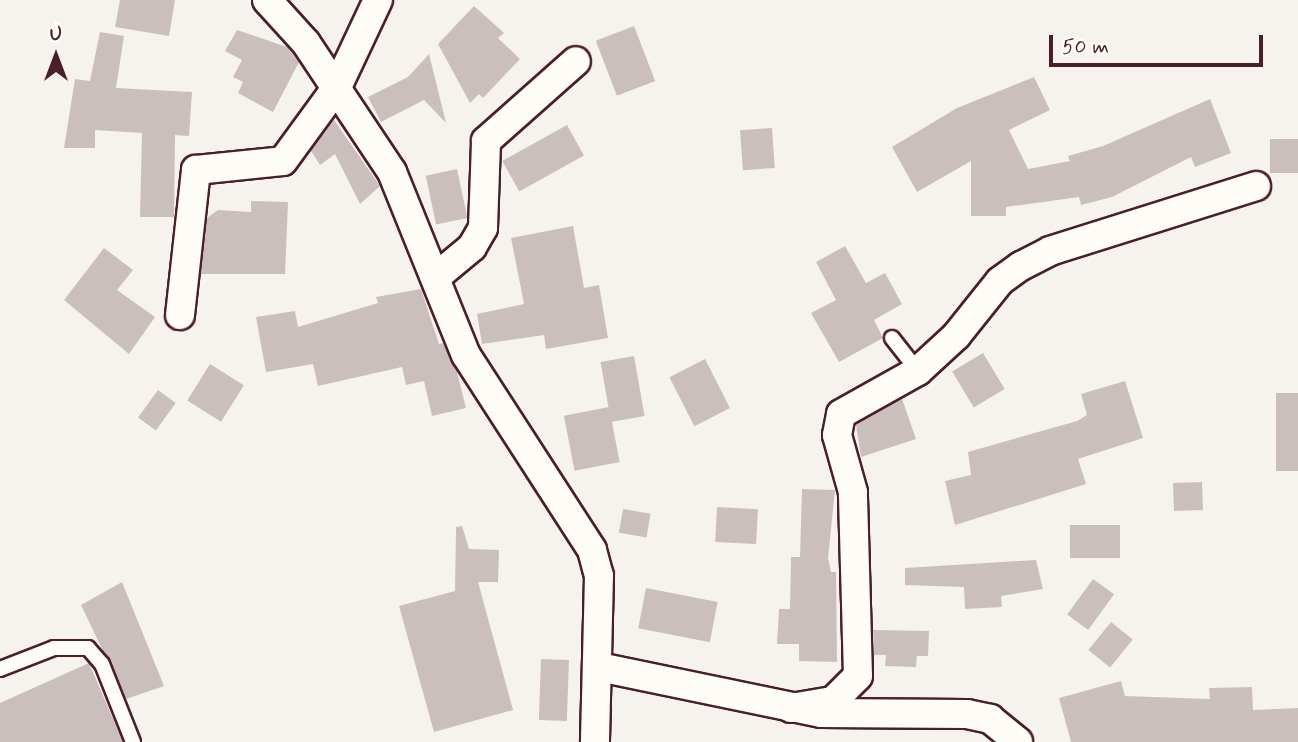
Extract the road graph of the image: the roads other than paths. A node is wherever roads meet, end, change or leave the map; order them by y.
1 (267, 0) edge
2 (378, 0) edge
3 (576, 61) dead end
4 (337, 87) junction
5 (1256, 186) dead end
6 (436, 277) junction
7 (180, 315) dead end
8 (891, 338) dead end
9 (918, 371) junction
10 (599, 667) junction
11 (0, 669) edge
12 (791, 708) junction
13 (133, 742) edge
14 (595, 742) edge
15 (1018, 742) edge

1 - 4 street
2 - 4 street
3 - 6 street
4 - 6 street
4 - 7 street
5 - 9 street
6 - 10 street
8 - 9 lane
9 - 12 street
10 - 12 street
10 - 14 street
11 - 13 lane
12 - 15 street

